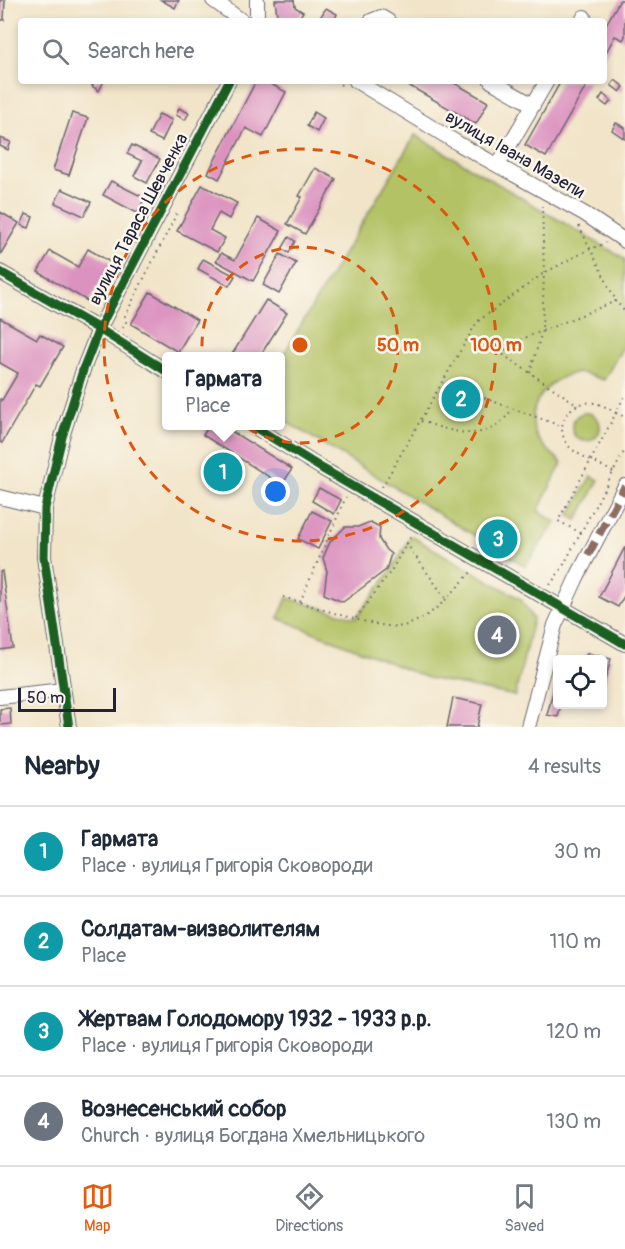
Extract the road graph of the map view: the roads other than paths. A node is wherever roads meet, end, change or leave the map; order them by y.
1 (213, 0) edge
2 (257, 0) edge
3 (238, 18) edge
4 (257, 18) edge
5 (227, 84) edge
6 (361, 84) edge
7 (496, 84) edge
8 (545, 84) edge
9 (533, 105) junction
10 (498, 165) junction
11 (625, 241) edge
12 (0, 272) edge
13 (99, 329) junction
14 (162, 369) edge
15 (260, 430) edge
16 (625, 486) edge
17 (0, 497) edge
18 (45, 508) junction
19 (562, 609) junction
20 (625, 644) edge
21 (63, 690) junction
22 (0, 697) edge
23 (69, 727) edge
24 (528, 727) edge

1 - 3 street
2 - 4 street
5 - 13 street, вулиця Тараса Шевченка
6 - 10 street, вулиця Івана Мазепи
7 - 9 street
8 - 9 street
9 - 10 street
10 - 11 street, вулиця Івана Мазепи
12 - 13 street
13 - 14 street
13 - 18 street, вулиця Тараса Шевченка
15 - 19 street
16 - 19 street
17 - 18 street
18 - 21 street, вулиця Тараса Шевченка
19 - 20 street
19 - 24 street
21 - 22 street
21 - 23 street, вулиця Тараса Шевченка

